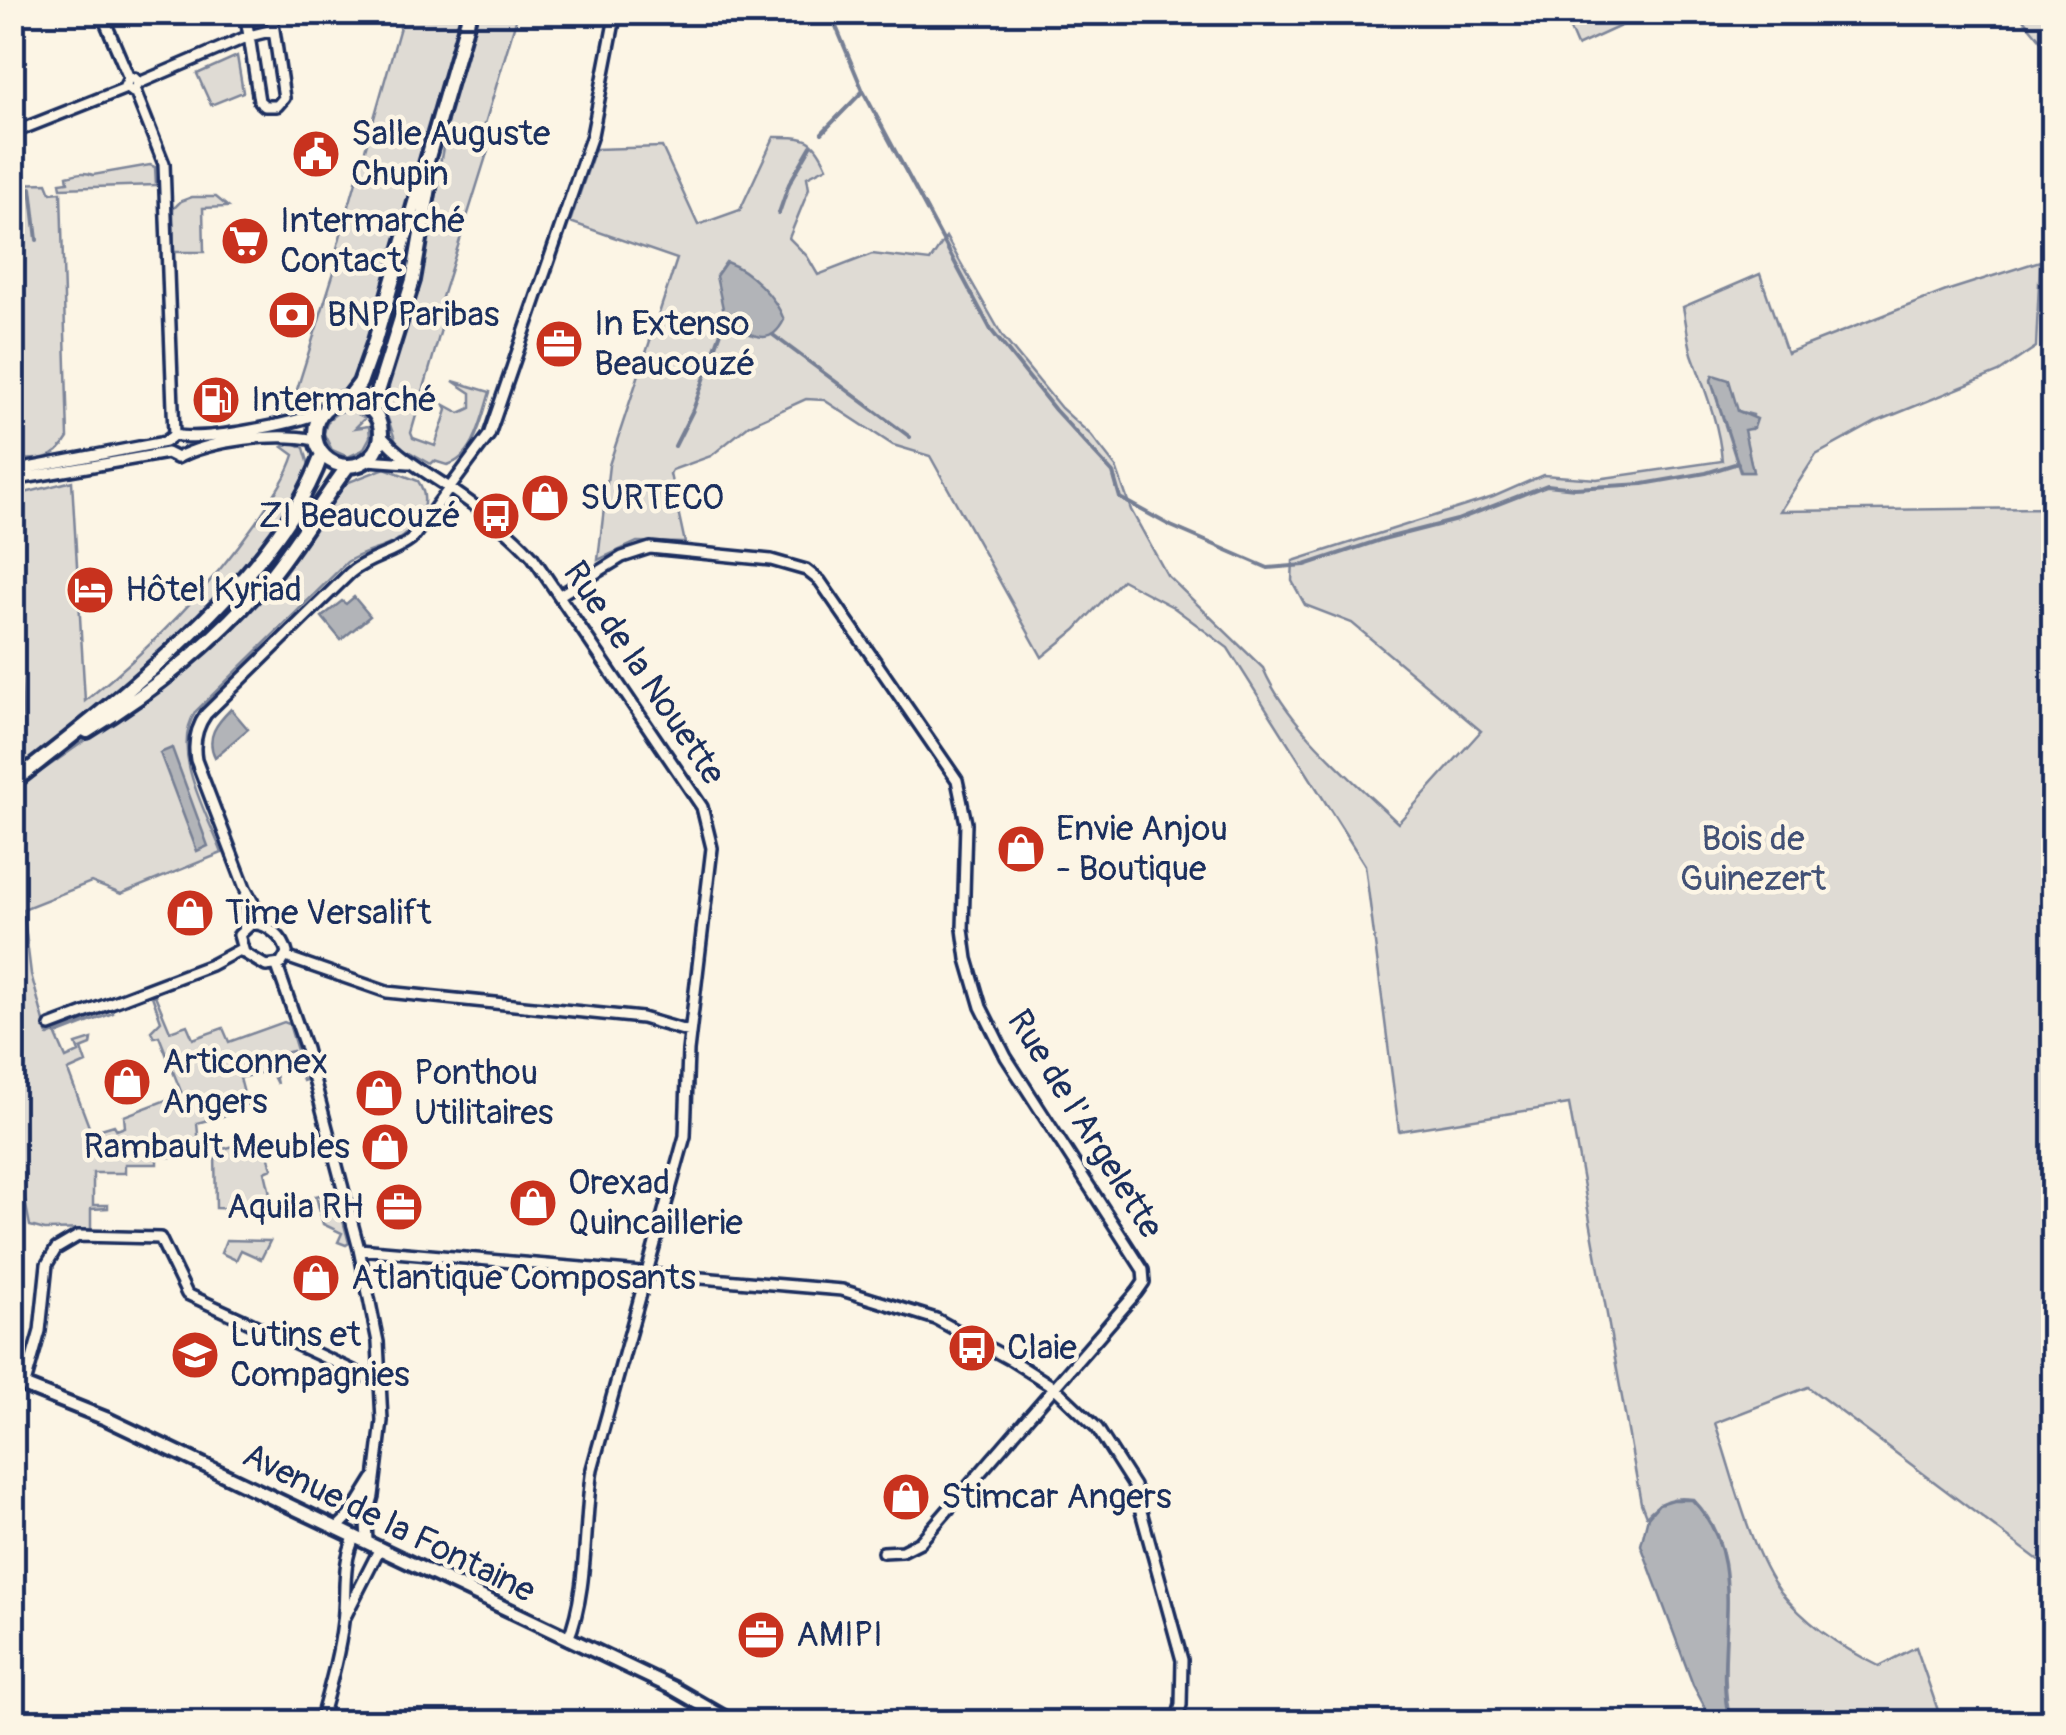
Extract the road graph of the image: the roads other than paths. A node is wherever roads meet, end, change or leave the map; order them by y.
1 (102, 12) edge
2 (245, 12) edge
3 (271, 12) edge
4 (470, 12) edge
5 (616, 12) edge
6 (274, 30) junction
7 (249, 36) junction
8 (132, 85) junction
9 (439, 130) junction
10 (12, 133) edge
11 (346, 400) junction
12 (372, 411) junction
13 (322, 412) junction
14 (380, 434) junction
15 (172, 442) junction
16 (319, 447) junction
17 (186, 451) junction
18 (367, 460) junction
19 (412, 463) junction
20 (348, 466) junction
21 (12, 471) edge
22 (12, 480) edge
23 (450, 489) junction
24 (560, 595) junction
25 (51, 753) junction
26 (12, 783) edge
27 (245, 888) junction
28 (266, 926) junction
29 (244, 928) junction
30 (241, 949) junction
31 (286, 957) junction
32 (277, 966) junction
33 (50, 1026) dead end
34 (690, 1032) junction
35 (360, 1250) junction
36 (646, 1273) junction
37 (17, 1381) edge
38 (380, 1383) junction
39 (1055, 1388) junction
40 (373, 1480) junction
41 (337, 1528) junction
42 (361, 1539) junction
43 (380, 1548) junction
44 (883, 1552) dead end
45 (344, 1620) junction
46 (568, 1638) junction
47 (320, 1722) edge
48 (732, 1722) edge
49 (1176, 1722) edge

1 - 8 street
2 - 7 street
3 - 6 street
4 - 9 main road
5 - 23 street
6 - 7 street
6 - 7 street
7 - 8 street
8 - 10 street
8 - 15 street
9 - 11 main road
9 - 12 main road
11 - 12 main road
11 - 13 main road
12 - 14 main road
13 - 15 street
13 - 16 main road
14 - 18 main road
14 - 19 street, Rue de la Nouette
15 - 17 street
15 - 17 street
15 - 21 street
15 - 22 street
16 - 17 street
16 - 20 main road
16 - 25 main road
18 - 19 street
18 - 20 main road
19 - 23 street, Rue de la Nouette
20 - 25 main road
23 - 24 street, Rue de la Nouette
23 - 27 street
24 - 34 street, Rue de la Nouette
24 - 39 street, Rue de l'Argelette
25 - 26 main road
27 - 28 street
27 - 29 street
28 - 29 street
28 - 31 street
29 - 30 street
30 - 32 street
30 - 33 street
31 - 32 street
31 - 34 street
32 - 35 street
34 - 36 street, Rue de la Nouette
35 - 36 street
35 - 38 street
36 - 39 street
36 - 46 street, Rue de la Nouette
37 - 38 street
37 - 41 street, Avenue de la Fontaine
38 - 40 street
39 - 44 street, Rue de l'Argelette
39 - 49 street
40 - 41 street
40 - 42 street
41 - 42 street, Avenue de la Fontaine
42 - 43 street, Avenue de la Fontaine
42 - 45 street
43 - 45 street
43 - 46 street, Avenue de la Fontaine
45 - 47 street
46 - 48 street, Avenue de la Fontaine

